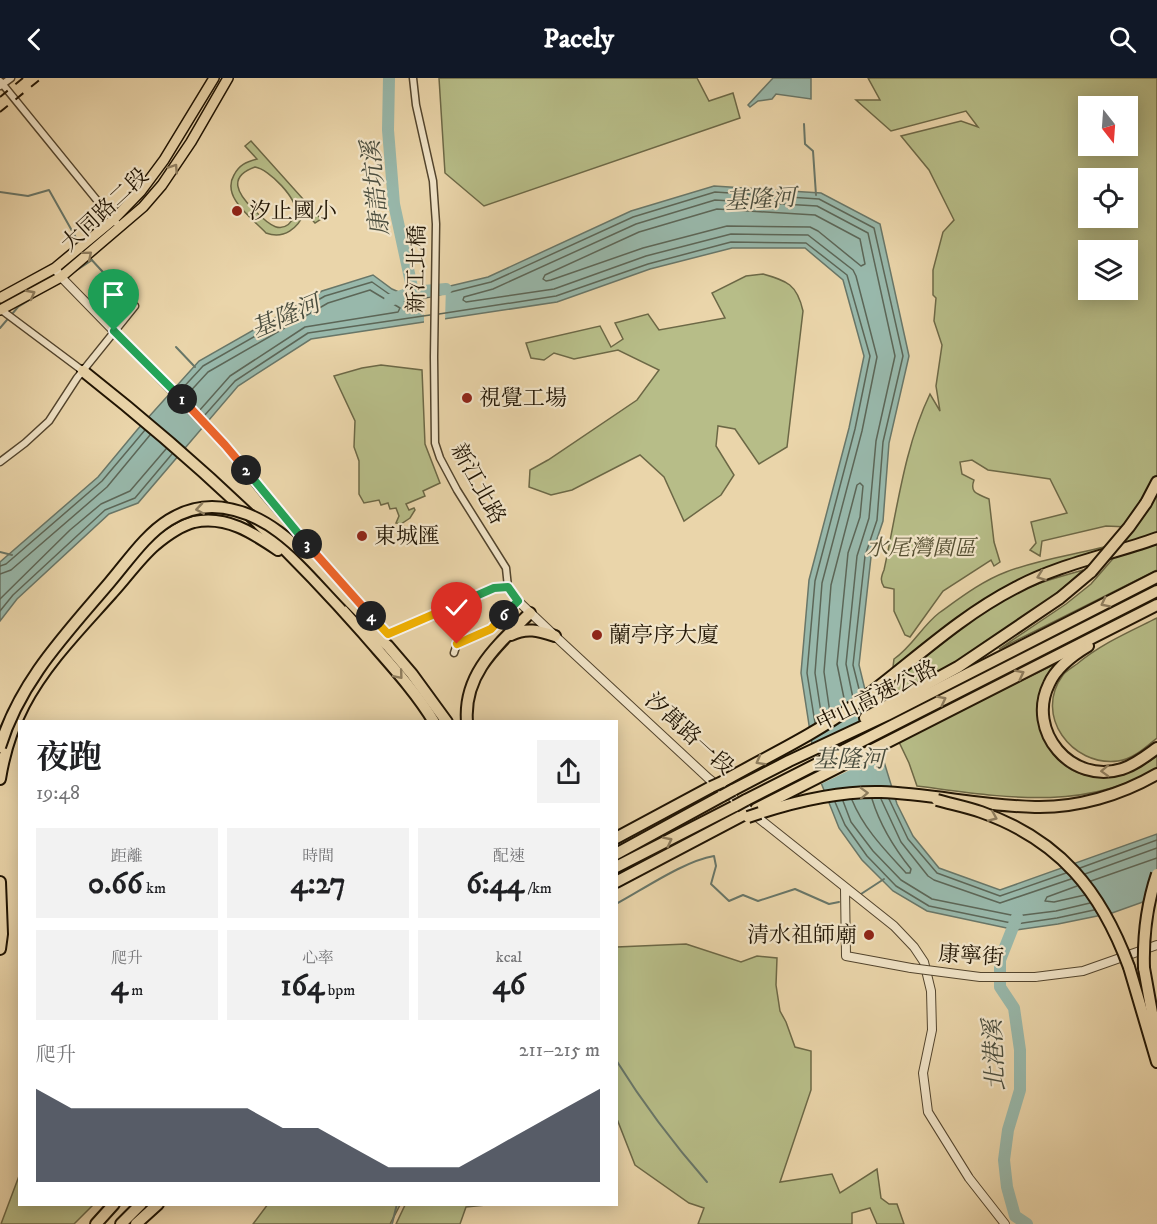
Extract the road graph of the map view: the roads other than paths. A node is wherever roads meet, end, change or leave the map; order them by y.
1 (10, 78) edge
2 (214, 78) edge
3 (228, 78) edge
4 (413, 78) edge
5 (1, 84) edge
6 (113, 220) junction
7 (121, 227) junction
8 (55, 268) junction
9 (63, 279) junction
10 (0, 298) edge
11 (135, 306) dead end
12 (4, 312) edge
13 (114, 331) junction
14 (434, 357) joint
15 (83, 372) junction
16 (0, 462) edge
17 (1157, 482) edge
18 (1157, 538) edge
19 (300, 566) junction
20 (1157, 577) edge
21 (508, 587) junction
22 (1157, 591) edge
23 (518, 601) junction
24 (1157, 605) edge
25 (530, 613) junction
26 (348, 614) junction
27 (1118, 626) junction
28 (555, 636) junction
29 (501, 642) junction
30 (388, 646) junction
31 (454, 652) dead end
32 (885, 712) junction
33 (433, 720) edge
34 (446, 720) edge
35 (466, 720) edge
36 (0, 747) edge
37 (1157, 748) edge
38 (1157, 774) edge
39 (0, 779) edge
40 (918, 795) junction
41 (758, 811) junction
42 (618, 835) edge
43 (618, 853) edge
44 (618, 866) edge
45 (1157, 874) edge
46 (618, 881) edge
47 (0, 882) edge
48 (845, 889) junction
49 (1157, 945) edge
50 (0, 949) edge
51 (1157, 1042) edge
52 (1157, 1062) edge
53 (112, 1206) edge
54 (139, 1206) edge
55 (156, 1206) edge
56 (96, 1224) edge
57 (121, 1224) edge
58 (136, 1224) edge
59 (1005, 1224) edge

1 - 5 street
2 - 6 main road, 大同路二段
7 -> 3 main road, 大同路二段
4 - 14 street, 新江北橋
5 - 6 street
6 - 7 street
6 - 8 main road, 大同路二段
9 -> 7 main road, 大同路二段
8 - 9 street
8 - 10 main road, 大同路二段
12 -> 9 main road, 大同路二段
9 - 13 street
11 - 13 street
12 - 15 street
13 - 15 street
13 - 21 street
14 - 21 street, 新江北路
15 - 16 street
15 - 19 highway
17 - 32 highway, bridge
18 -> 42 highway, bridge
19 - 26 highway
19 - 39 highway
20 -> 32 highway, 中山高速公路
21 - 23 street, 汐萬路一段
44 -> 22 highway, 中山高速公路, bridge
23 - 25 street, 汐萬路一段
23 - 31 street
24 - 27 highway
25 - 28 street, 汐萬路一段
25 - 29 highway
26 - 30 highway
26 -> 33 highway
37 -> 27 highway
41 -> 27 highway
28 - 29 highway
28 - 48 street, 汐萬路一段
29 - 35 highway
30 - 34 highway
30 -> 36 highway, bridge
32 - 43 highway, bridge
38 - 40 highway
41 -> 40 highway
40 -> 52 highway, bridge
41 - 46 highway, bridge
45 - 51 highway, bridge
47 - 50 highway
48 - 49 street, 康寧街, bridge
48 - 59 street, 汐萬路一段
53 - 56 highway
54 - 57 highway
55 - 58 highway

